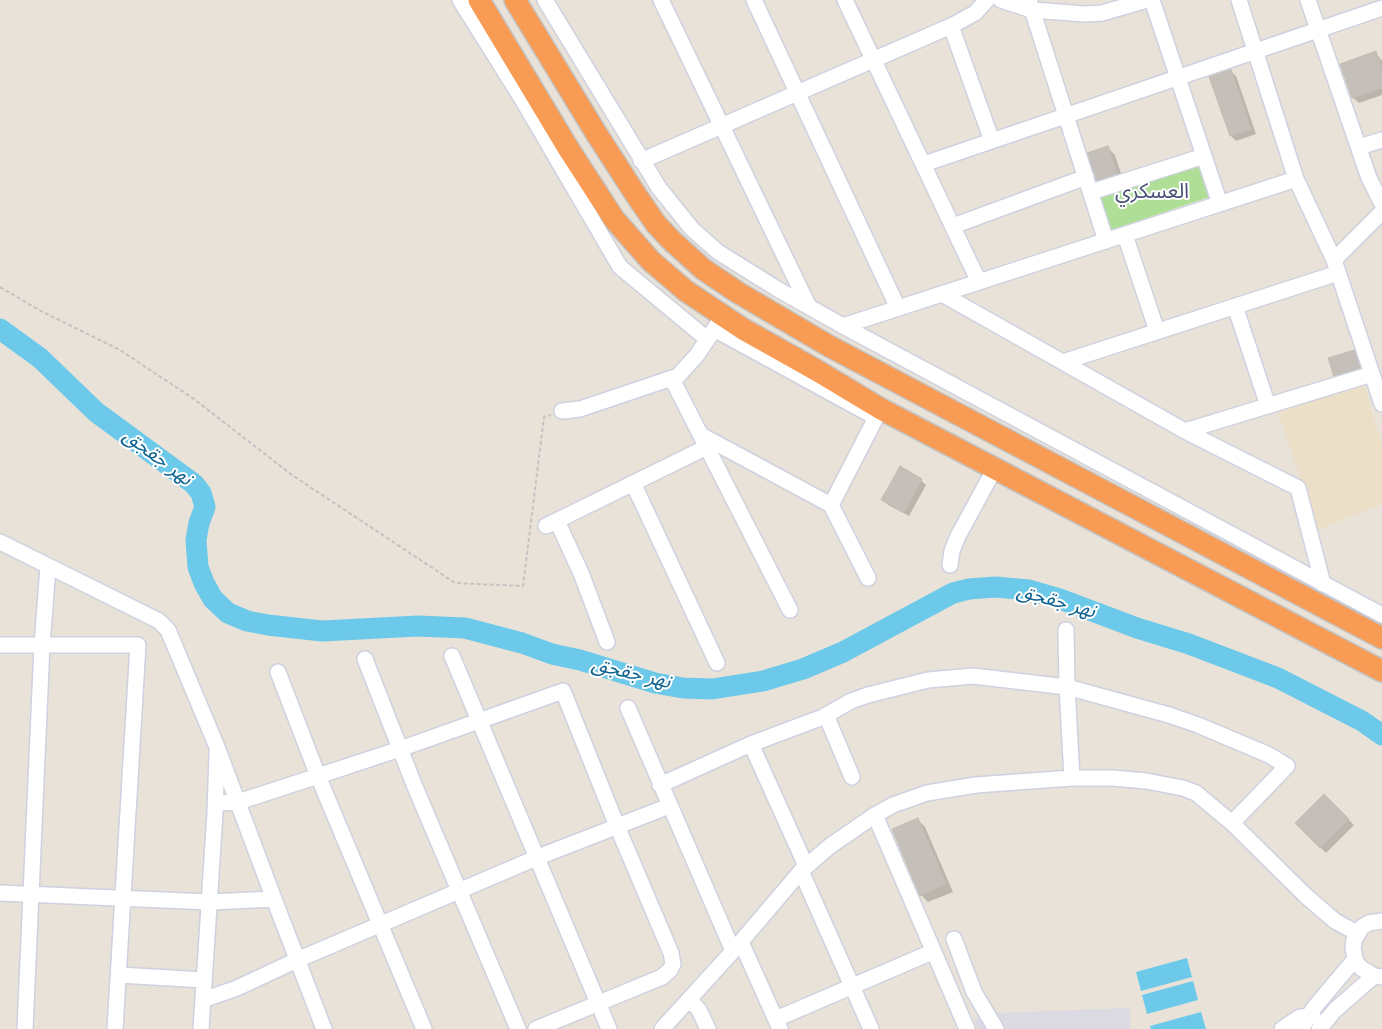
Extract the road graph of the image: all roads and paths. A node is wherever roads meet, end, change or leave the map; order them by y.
1 (460, 0) edge
2 (479, 0) edge
3 (515, 0) edge
4 (545, 0) edge
5 (661, 0) edge
6 (754, 0) edge
7 (845, 0) edge
8 (987, 0) edge
9 (1001, 0) edge
10 (1147, 0) edge
11 (1152, 0) edge
12 (1239, 0) edge
13 (1308, 0) edge
14 (1031, 5) edge
15 (1382, 8) edge
16 (952, 26) junction
17 (1318, 30) junction
18 (1255, 51) junction
19 (874, 61) junction
20 (1178, 77) junction
21 (798, 93) junction
22 (1066, 116) junction
23 (722, 126) junction
24 (1382, 140) edge
25 (992, 141) junction
26 (1358, 147) junction
27 (1204, 156) junction
28 (641, 161) junction
29 (924, 164) junction
30 (1086, 177) junction
31 (1296, 179) junction
32 (1091, 192) junction
33 (1220, 204) junction
34 (1382, 204) edge
35 (1382, 212) edge
36 (953, 226) junction
37 (1125, 234) junction
38 (1106, 241) junction
39 (1336, 266) junction
40 (979, 282) junction
41 (0, 287) edge
42 (942, 294) junction
43 (1235, 306) junction
44 (809, 307) junction
45 (898, 308) junction
46 (843, 326) junction
47 (715, 328) junction
48 (1157, 331) junction
49 (1063, 362) junction
50 (1372, 374) junction
51 (672, 379) junction
52 (1382, 404) edge
53 (1268, 406) junction
54 (562, 411) joint
55 (879, 413) junction
56 (1185, 431) junction
57 (707, 442) junction
58 (995, 468) junction
59 (633, 483) junction
60 (831, 505) junction
61 (0, 542) edge
62 (950, 565) dead end
63 (48, 567) junction
64 (868, 578) dead end
65 (1323, 584) junction
66 (790, 610) dead end
67 (1382, 615) edge
68 (1066, 630) dead end
69 (1382, 638) edge
70 (607, 642) dead end
71 (0, 645) edge
72 (42, 645) junction
73 (452, 656) dead end
74 (365, 659) dead end
75 (716, 663) dead end
76 (1382, 671) edge
77 (278, 672) dead end
78 (1067, 687) junction
79 (628, 708) dead end
80 (826, 715) junction
81 (479, 721) junction
82 (751, 744) junction
83 (217, 746) junction
84 (400, 749) junction
85 (318, 776) junction
86 (852, 777) dead end
87 (1072, 778) junction
88 (660, 784) junction
89 (238, 802) junction
90 (216, 803) junction
91 (669, 806) junction
92 (874, 814) junction
93 (1232, 822) junction
94 (617, 826) junction
95 (536, 858) junction
96 (804, 869) junction
97 (459, 890) junction
98 (0, 893) edge
99 (30, 895) junction
100 (123, 898) junction
101 (274, 899) junction
102 (210, 902) junction
103 (1382, 921) edge
104 (380, 924) junction
105 (1357, 933) junction
106 (954, 939) dead end
107 (737, 946) junction
108 (932, 952) junction
109 (1355, 959) junction
110 (297, 960) junction
111 (119, 975) junction
112 (1378, 976) edge
113 (204, 980) junction
114 (852, 987) junction
115 (689, 999) junction
116 (203, 1000) junction
117 (598, 1003) junction
118 (1308, 1016) junction
119 (778, 1024) edge
120 (1323, 1024) edge
121 (319, 1027) edge
122 (964, 1028) edge
123 (25, 1029) edge
124 (115, 1029) edge
125 (201, 1029) edge
126 (424, 1029) edge
127 (518, 1029) edge
128 (536, 1029) edge
129 (609, 1029) edge
130 (662, 1029) edge
131 (708, 1029) edge
132 (871, 1029) edge
133 (996, 1029) edge
134 (1282, 1029) edge
135 (1301, 1029) edge

1 - 47 street
2 - 47 highway
3 - 69 highway
4 - 28 street
5 - 23 street
6 - 21 street
7 - 19 street
8 - 16 street
9 - 14 street
10 - 14 street
11 - 20 street
12 - 18 street
13 - 17 street
14 - 22 street
15 - 17 street
16 - 19 street
16 - 25 street
17 - 18 street
17 - 26 street
18 - 20 street
18 - 31 street
19 - 21 street
19 - 29 street
20 - 22 street
20 - 27 street
21 - 23 street
21 - 45 street
22 - 25 street
22 - 30 street
23 - 28 street
23 - 44 street
24 - 26 street
25 - 29 street
26 - 34 street
27 - 32 street
27 - 33 street
28 - 44 street
29 - 36 street
30 - 32 street
30 - 36 street
31 - 33 street
31 - 39 street
32 - 38 street
33 - 37 street
35 - 39 street
36 - 40 street
37 - 38 street
37 - 48 street
38 - 40 street
39 - 43 street
39 - 50 street
40 - 42 street
41 - 54 path
42 - 45 street
42 - 49 street
43 - 48 street
43 - 53 street
44 - 46 street
45 - 46 street
46 - 65 street
47 - 51 street
47 - 55 highway
48 - 49 street
49 - 56 street
50 - 52 street
50 - 53 street
51 - 54 street
51 - 57 street
53 - 56 street
55 - 58 highway
55 - 60 street
56 - 65 street
57 - 59 street
57 - 60 street
57 - 66 street
58 - 62 street
58 - 76 highway
59 - 70 street
59 - 75 street
60 - 64 street
61 - 63 street
63 - 72 street
63 - 83 street
65 - 67 street
68 - 78 street
71 - 72 street
72 - 99 street
72 - 100 street
73 - 81 street
74 - 84 street
77 - 85 street
78 - 80 street
78 - 87 street
78 - 93 street
79 - 88 street
80 - 82 street
80 - 86 street
81 - 84 street
81 - 94 street
81 - 95 street
82 - 88 street
82 - 96 street
83 - 89 street
83 - 90 street
84 - 85 street
84 - 97 street
85 - 89 street
85 - 104 street
87 - 92 street
87 - 93 street
88 - 91 street
89 - 90 street
89 - 101 street
90 - 102 street
91 - 94 street
91 - 107 street
92 - 96 street
92 - 108 street
93 - 105 street
94 - 95 street
94 - 117 street
95 - 97 street
95 - 117 street
96 - 107 street
96 - 114 street
97 - 104 street
97 - 127 street
98 - 99 street
99 - 100 street
99 - 123 street
100 - 102 street
100 - 111 street
101 - 102 street
101 - 110 street
102 - 113 street
103 - 105 street
104 - 110 street
104 - 126 street
105 - 109 street
106 - 133 street
107 - 115 street
107 - 119 street
108 - 114 street
108 - 122 street
109 - 112 street
109 - 118 street
110 - 116 street
110 - 121 street
111 - 113 street
111 - 124 street
112 - 120 street
113 - 116 street
114 - 119 street
114 - 132 street
115 - 130 street
115 - 131 street
116 - 125 street
117 - 128 street
117 - 129 street
118 - 120 street
118 - 134 street
118 - 135 street

